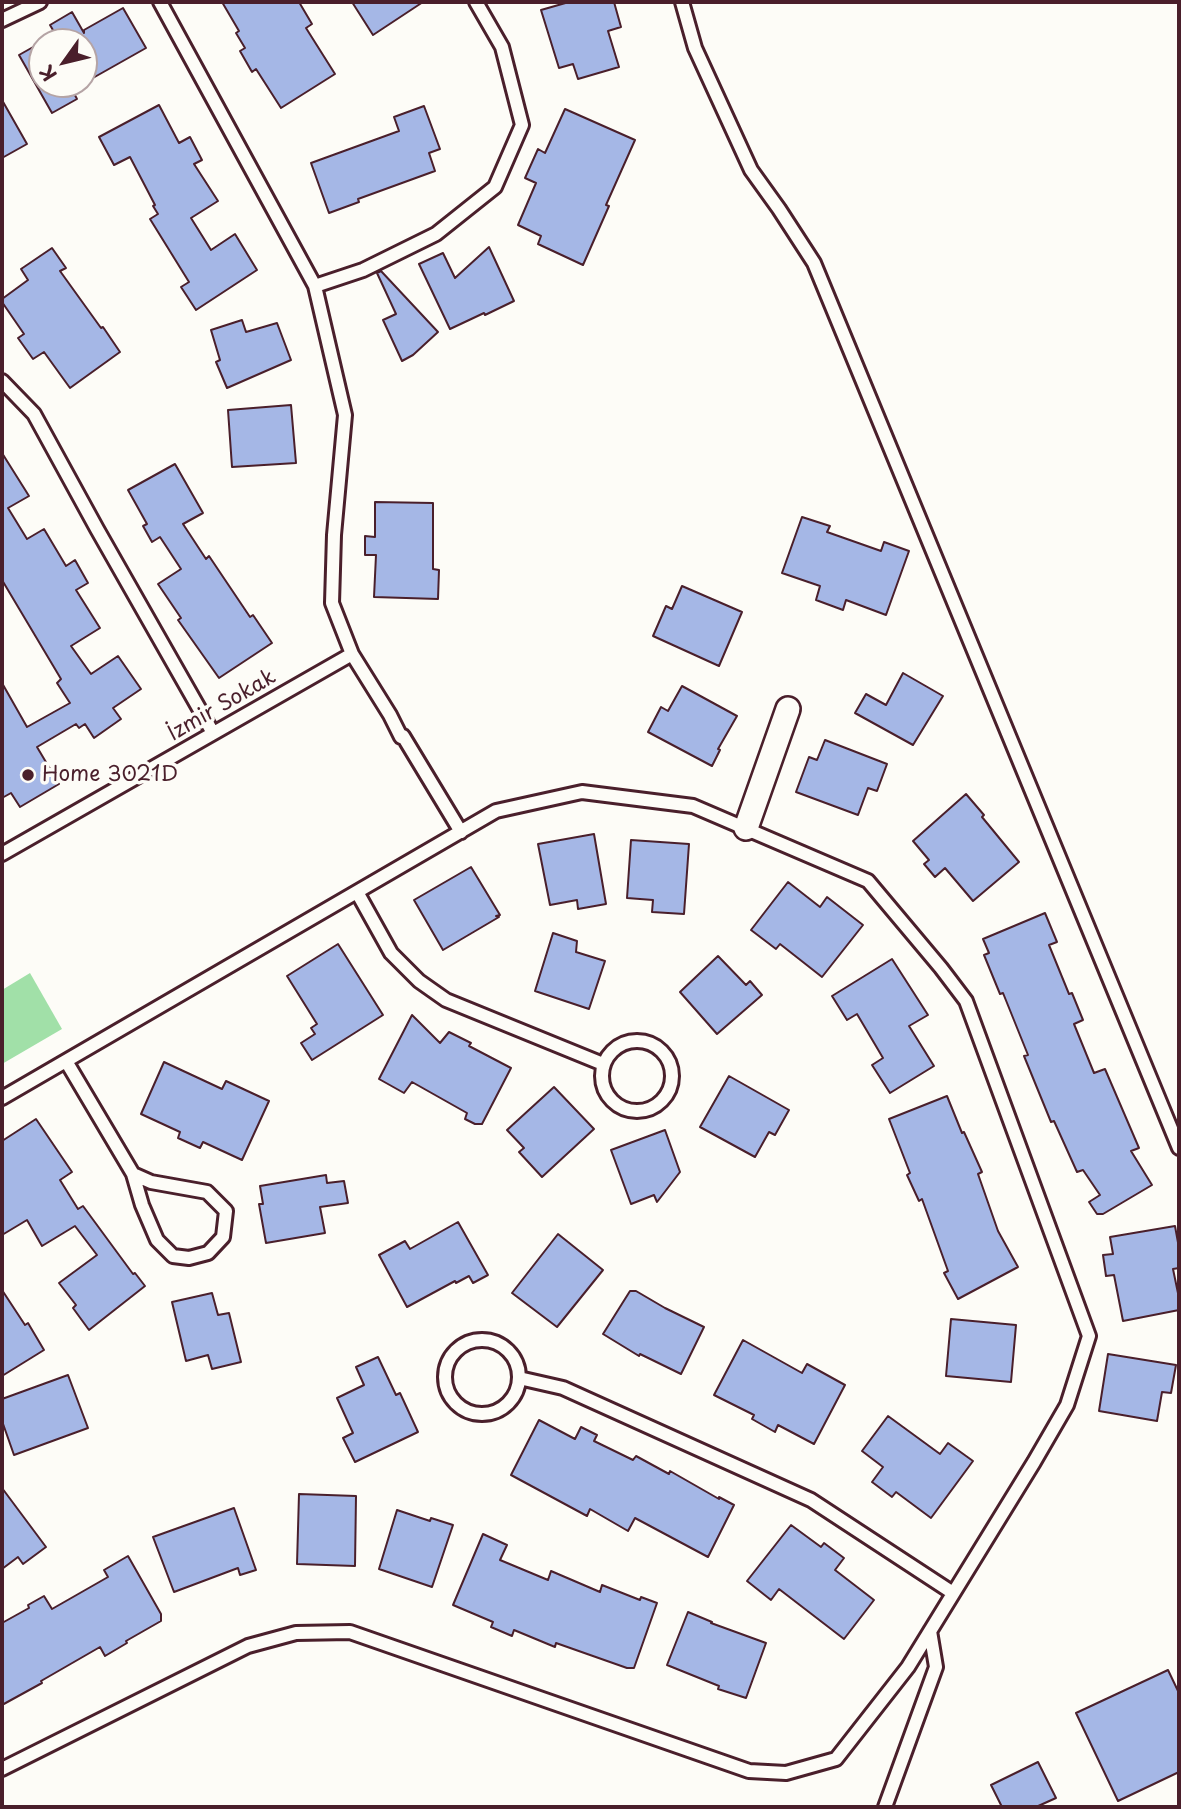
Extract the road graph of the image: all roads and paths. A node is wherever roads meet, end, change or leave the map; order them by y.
1 (40, 2) edge
2 (160, 2) edge
3 (476, 2) edge
4 (682, 2) edge
5 (2, 20) edge
6 (315, 286) junction
7 (2, 382) edge
8 (352, 654) junction
9 (788, 709) dead end
10 (213, 733) junction
11 (746, 828) junction
12 (461, 832) junction
13 (2, 854) edge
14 (357, 892) junction
15 (65, 1061) junction
16 (603, 1064) junction
17 (2, 1098) edge
18 (1179, 1149) edge
19 (133, 1174) junction
20 (519, 1377) junction
21 (953, 1593) junction
22 (930, 1631) junction
23 (2, 1769) edge
24 (886, 1807) edge

1 - 5 lane
2 - 6 lane
3 - 6 lane
4 - 18 lane
6 - 8 lane
7 - 10 lane
8 - 10 lane, İzmir Sokak
8 - 12 lane
9 - 11 street
10 - 13 lane, İzmir Sokak
11 - 12 lane
11 - 21 lane
12 - 14 lane
14 - 15 lane
14 - 16 lane
15 - 17 lane
15 - 19 lane
16 - 16 lane
19 - 19 lane
20 - 20 lane
20 - 21 lane
21 - 22 lane
22 - 23 lane
22 - 24 lane

